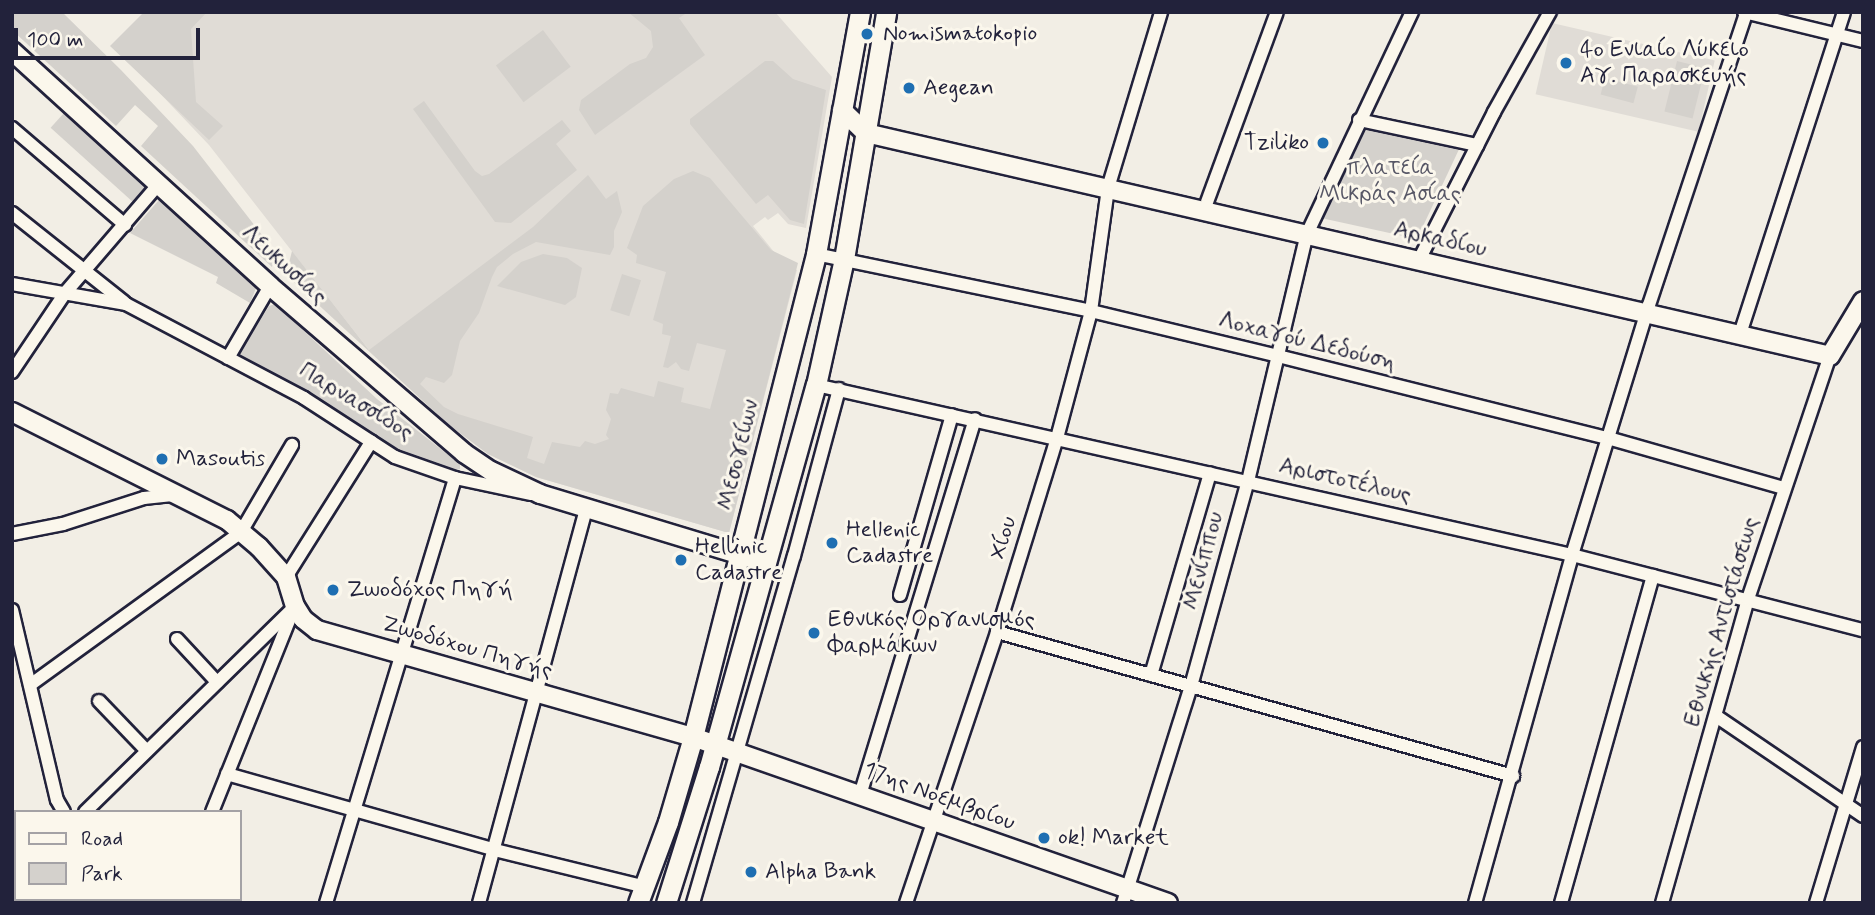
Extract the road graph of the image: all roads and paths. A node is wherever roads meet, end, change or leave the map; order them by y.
1 (860, 12) edge
2 (886, 12) edge
3 (1161, 12) edge
4 (1277, 12) edge
5 (1412, 12) edge
6 (1550, 12) edge
7 (1844, 12) edge
8 (1745, 13) edge
9 (1837, 35) junction
10 (1863, 41) edge
11 (12, 51) edge
12 (842, 110) junction
13 (1359, 120) junction
14 (867, 127) junction
15 (12, 128) edge
16 (1477, 145) junction
17 (1109, 183) junction
18 (158, 186) junction
19 (1206, 202) junction
20 (12, 213) edge
21 (125, 225) junction
22 (1309, 230) junction
23 (816, 254) junction
24 (1420, 257) junction
25 (844, 259) junction
26 (85, 273) junction
27 (12, 284) edge
28 (270, 286) junction
29 (65, 293) junction
30 (1863, 301) edge
31 (126, 304) junction
32 (1648, 309) junction
33 (1091, 311) junction
34 (1741, 330) junction
35 (1833, 351) junction
36 (1278, 356) junction
37 (228, 358) junction
38 (12, 372) edge
39 (816, 385) junction
40 (839, 389) junction
41 (12, 412) edge
42 (952, 415) junction
43 (975, 419) junction
44 (1057, 438) junction
45 (1608, 438) junction
46 (371, 442) junction
47 (292, 445) dead end
48 (1210, 472) junction
49 (456, 478) junction
50 (1248, 481) junction
51 (1784, 488) junction
52 (540, 494) junction
53 (176, 495) junction
54 (586, 508) junction
55 (241, 532) junction
56 (12, 534) edge
57 (740, 554) junction
58 (1572, 555) junction
59 (767, 563) junction
60 (1653, 576) junction
61 (286, 577) junction
62 (900, 595) dead end
63 (1748, 599) junction
64 (295, 606) junction
65 (12, 610) edge
66 (1863, 630) edge
67 (997, 632) junction
68 (177, 639) dead end
69 (401, 654) junction
70 (1152, 675) junction
71 (217, 682) junction
72 (30, 685) junction
73 (1191, 686) junction
74 (534, 693) junction
75 (99, 701) dead end
76 (1716, 716) junction
77 (693, 737) junction
78 (715, 744) junction
79 (1863, 747) edge
80 (147, 751) junction
81 (737, 751) junction
82 (226, 774) junction
83 (1513, 776) junction
84 (860, 794) junction
85 (1846, 806) junction
86 (63, 810) edge
87 (87, 810) edge
88 (213, 810) edge
89 (354, 810) junction
90 (1863, 816) edge
91 (933, 822) junction
92 (495, 850) junction
93 (642, 895) edge
94 (1125, 895) edge
95 (326, 903) edge
96 (479, 903) edge
97 (666, 903) edge
98 (693, 903) edge
99 (906, 903) edge
100 (1168, 903) edge
101 (1475, 903) edge
102 (1561, 903) edge
103 (1662, 903) edge
104 (1816, 903) edge

1 - 12 main road, Μεσογείων
2 - 14 main road
3 - 17 street, Χίου
4 - 19 street
5 - 13 street, Μενίππου
6 - 16 street
7 - 9 street
8 - 9 street
8 - 32 street
9 - 10 street
9 - 34 street
11 - 18 street, Λευκωσίας
12 - 14 street, Αρκαδίου
12 - 23 main road, Μεσογείων
13 - 16 street
13 - 22 street, Μενίππου
14 - 17 street, Αρκαδίου
14 - 25 main road
15 - 21 street
16 - 24 street
17 - 19 street, Αρκαδίου
17 - 22 street, Αρκαδίου
17 - 33 street, Χίου
18 - 21 street
18 - 28 street, Λευκωσίας
19 - 22 street, Αρκαδίου
20 - 26 street
21 - 26 street
22 - 24 street, Αρκαδίου
22 - 36 street, Μενίππου
23 - 25 street, Λοχαγού Δεδούση
23 - 57 main road, Μεσογείων
24 - 32 street, Αρκαδίου
25 - 33 street, Λοχαγού Δεδούση
25 - 39 main road
26 - 29 street
26 - 31 street
27 - 29 street, Παρνασσίδος
28 - 37 street
28 - 52 street, Λευκωσίας
29 - 31 street, Παρνασσίδος
29 - 38 street
30 - 35 street
31 - 37 street, Παρνασσίδος
32 - 34 street, Αρκαδίου
32 - 45 street
33 - 36 street, Λοχαγού Δεδούση
33 - 44 street, Χίου
34 - 35 street, Αρκαδίου
35 - 51 street, Εθνικής Αντιστάσεως
36 - 45 street, Λοχαγού Δεδούση
36 - 50 street, Μενίππου
37 - 46 street, Παρνασσίδος
39 - 40 street, Αριστοτέλους
39 - 59 main road
40 - 42 street, Αριστοτέλους
40 - 81 street
41 - 53 street, Ζωοδόχου Πηγής
42 - 43 street, Αριστοτέλους
42 - 62 street
43 - 44 street, Αριστοτέλους
43 - 84 street
44 - 48 street, Αριστοτέλους
44 - 67 street, Χίου
45 - 51 street, Λοχαγού Δεδούση
45 - 58 street
46 - 49 street, Παρνασσίδος
46 - 61 street
47 - 55 street
48 - 50 street, Αριστοτέλους
48 - 70 street
49 - 52 street, Παρνασσίδος
49 - 69 street
50 - 58 street, Αριστοτέλους
50 - 73 street, Μενίππου
51 - 63 street, Εθνικής Αντιστάσεως
52 - 54 street, Παρνασσίδος
53 - 55 street, Ζωοδόχου Πηγής
53 - 56 street
54 - 57 street, Παρνασσίδος
54 - 74 street
55 - 61 street, Ζωοδόχου Πηγής
55 - 72 street
57 - 59 street, Παρνασσίδος
57 - 77 main road, Μεσογείων
58 - 60 street, Αριστοτέλους
58 - 83 street
59 - 78 main road
60 - 63 street, Αριστοτέλους
60 - 102 street
61 - 64 street, Ζωοδόχου Πηγής
63 - 66 street, Αριστοτέλους
63 - 76 street, Εθνικής Αντιστάσεως
64 - 69 street, Ζωοδόχου Πηγής
64 - 71 street
64 - 82 street
65 - 72 street
67 - 70 street
67 - 91 street, Χίου
68 - 71 street
69 - 74 street, Ζωοδόχου Πηγής
69 - 89 street
70 - 73 street
71 - 80 street
72 - 86 street
73 - 83 street
73 - 94 street, Μενίππου
74 - 77 street, Ζωοδόχου Πηγής
74 - 92 street
75 - 80 street
76 - 85 street
76 - 103 street, Εθνικής Αντιστάσεως
77 - 78 street, 17ης Νοεμβρίου
77 - 93 main road, Μεσογείων
78 - 81 street, 17ης Νοεμβρίου
78 - 97 main road
79 - 85 street
80 - 87 street
81 - 84 street, 17ης Νοεμβρίου
81 - 98 street
82 - 88 street
82 - 89 street
83 - 101 street
84 - 91 street, 17ης Νοεμβρίου
85 - 90 street
85 - 104 street
89 - 92 street
89 - 95 street
91 - 94 street, 17ης Νοεμβρίου
91 - 99 street, Χίου
92 - 93 street
92 - 96 street
94 - 100 street, 17ης Νοεμβρίου

